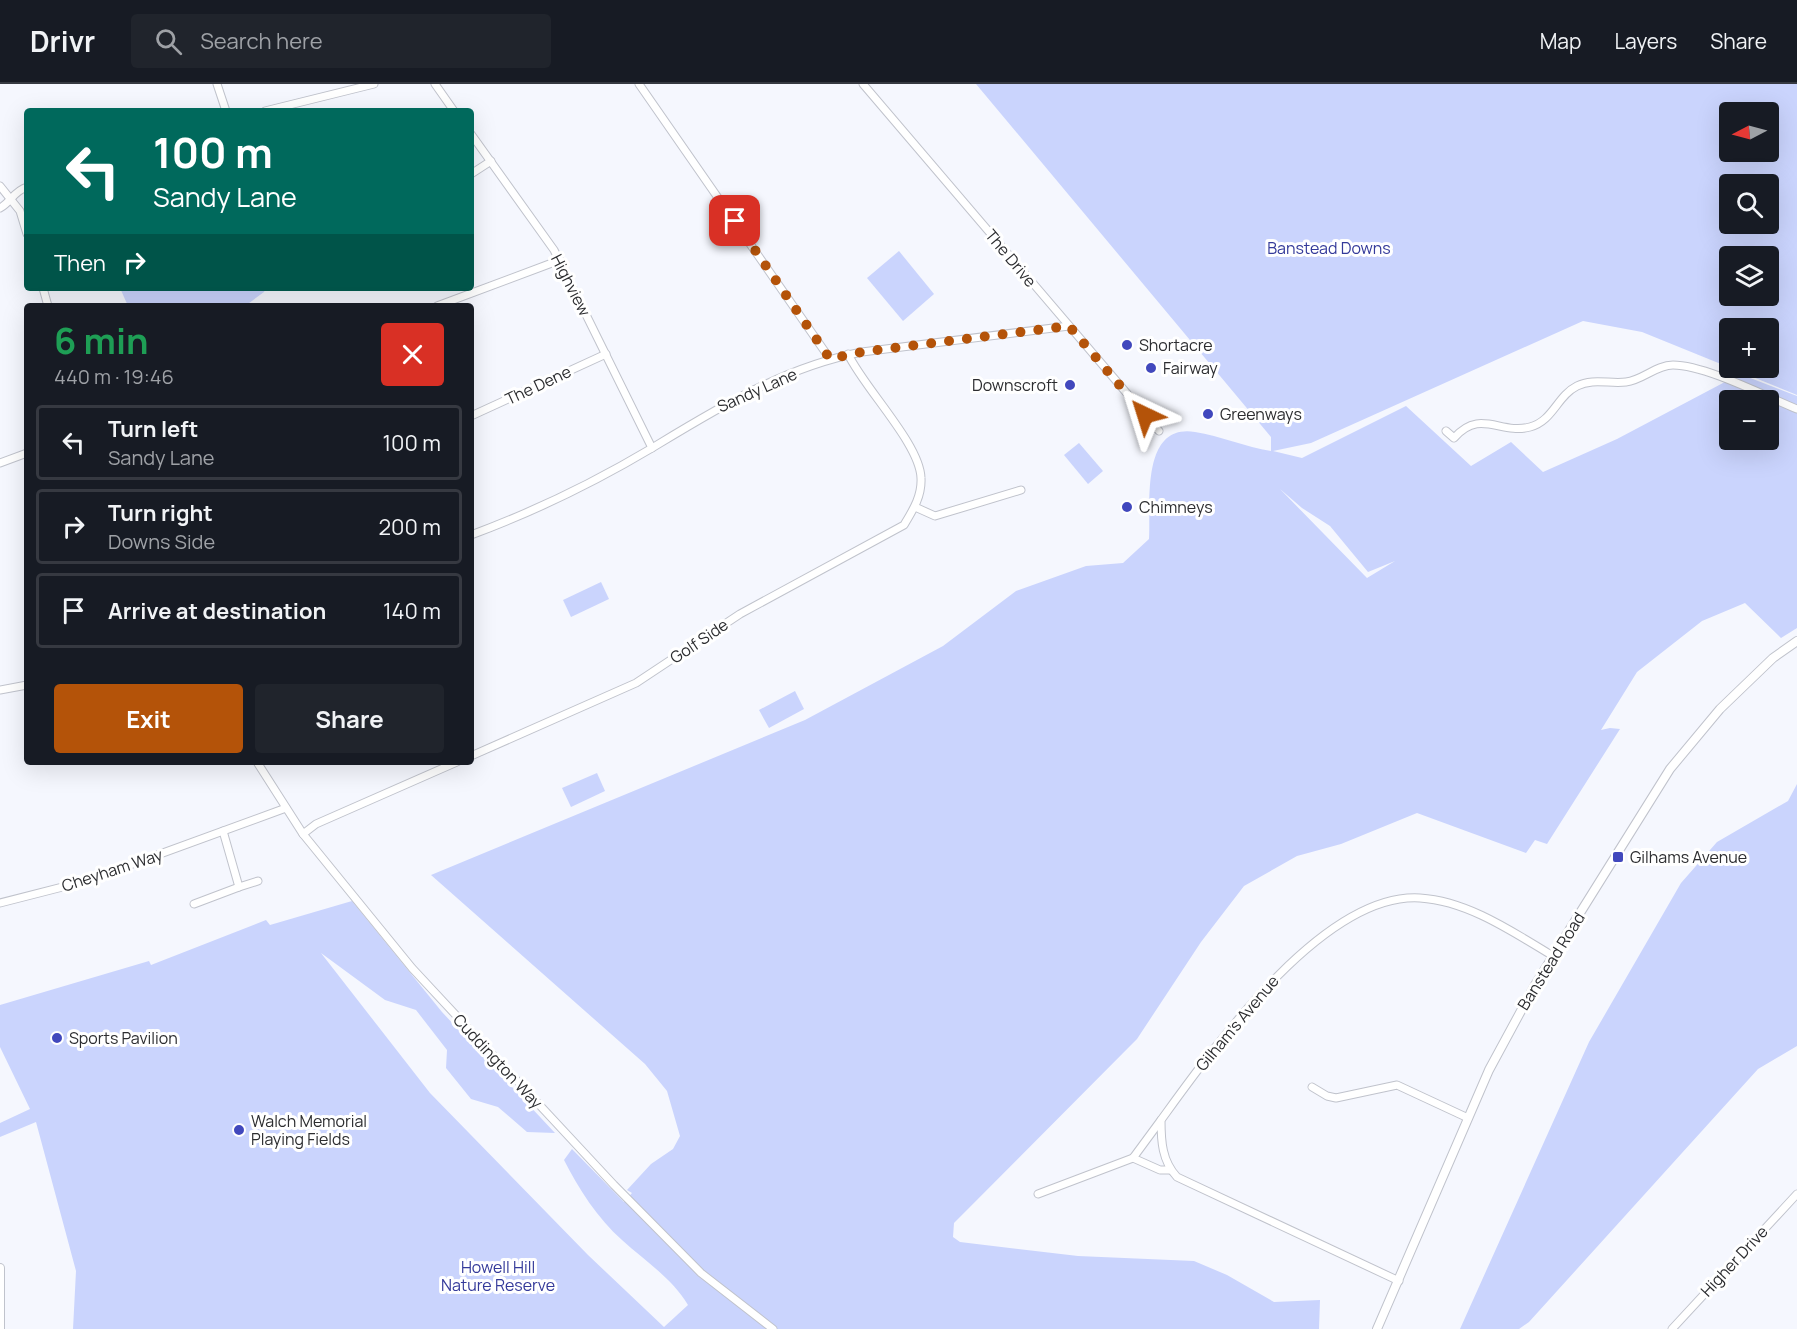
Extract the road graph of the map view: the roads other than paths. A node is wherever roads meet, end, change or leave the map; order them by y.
1 (217, 84) edge
2 (374, 84) edge
3 (435, 84) edge
4 (639, 84) edge
5 (863, 84) edge
6 (225, 108) edge
7 (277, 108) edge
8 (452, 108) edge
9 (474, 138) edge
10 (491, 161) junction
11 (474, 172) edge
12 (0, 186) edge
13 (24, 188) edge
14 (10, 200) junction
15 (0, 208) edge
16 (24, 224) edge
17 (560, 260) junction
18 (445, 303) edge
19 (1069, 326) junction
20 (606, 354) junction
21 (848, 354) junction
22 (830, 359) junction
23 (1797, 409) edge
24 (474, 415) edge
25 (1159, 431) dead end
26 (1446, 431) dead end
27 (652, 448) junction
28 (24, 454) edge
29 (0, 463) edge
30 (1021, 489) dead end
31 (915, 507) junction
32 (474, 534) edge
33 (1797, 641) edge
34 (24, 686) edge
35 (0, 690) edge
36 (474, 755) edge
37 (259, 765) edge
38 (450, 765) edge
39 (286, 808) junction
40 (223, 831) junction
41 (303, 834) junction
42 (258, 881) dead end
43 (239, 887) junction
44 (0, 903) edge
45 (194, 904) dead end
46 (1553, 956) junction
47 (1312, 1087) dead end
48 (1468, 1118) junction
49 (1161, 1120) junction
50 (1133, 1158) junction
51 (1170, 1170) junction
52 (1038, 1194) dead end
53 (1797, 1194) edge
54 (0, 1268) edge
55 (1399, 1281) junction
56 (0, 1329) edge
57 (773, 1329) edge
58 (1377, 1329) edge
59 (1672, 1329) edge

1 - 6 street
2 - 7 street
3 - 8 street
4 - 22 street
5 - 19 street, The Drive
9 - 10 street, Highview
10 - 11 street
10 - 17 street, Highview
12 - 14 street
13 - 14 street
14 - 15 street
14 - 16 street
17 - 18 street
17 - 20 street, Highview
19 - 21 street, Sandy Lane
19 - 25 street, The Drive
20 - 24 street, The Dene
20 - 27 street, Highview
21 - 22 street, Sandy Lane
21 - 31 street, Golf Side
22 - 27 street, Sandy Lane
23 - 26 street
27 - 32 street, Sandy Lane
28 - 29 street
30 - 31 street
31 - 36 street, Golf Side
33 - 46 street, Banstead Road
34 - 35 street
37 - 39 street, Cuddington Way
38 - 41 street
39 - 40 street, Cheyham Way
39 - 41 street, Cuddington Way
40 - 43 street
40 - 44 street, Cheyham Way
41 - 57 street, Cuddington Way
42 - 43 street
43 - 45 street
46 - 48 street, Banstead Road
46 - 49 street, Gilham's Avenue
47 - 48 street
48 - 55 street, Banstead Road
49 - 50 street, Gilham's Avenue
49 - 51 street
50 - 51 street
50 - 52 street
51 - 55 street
53 - 59 street, Higher Drive
54 - 56 street
55 - 58 street, Banstead Road

